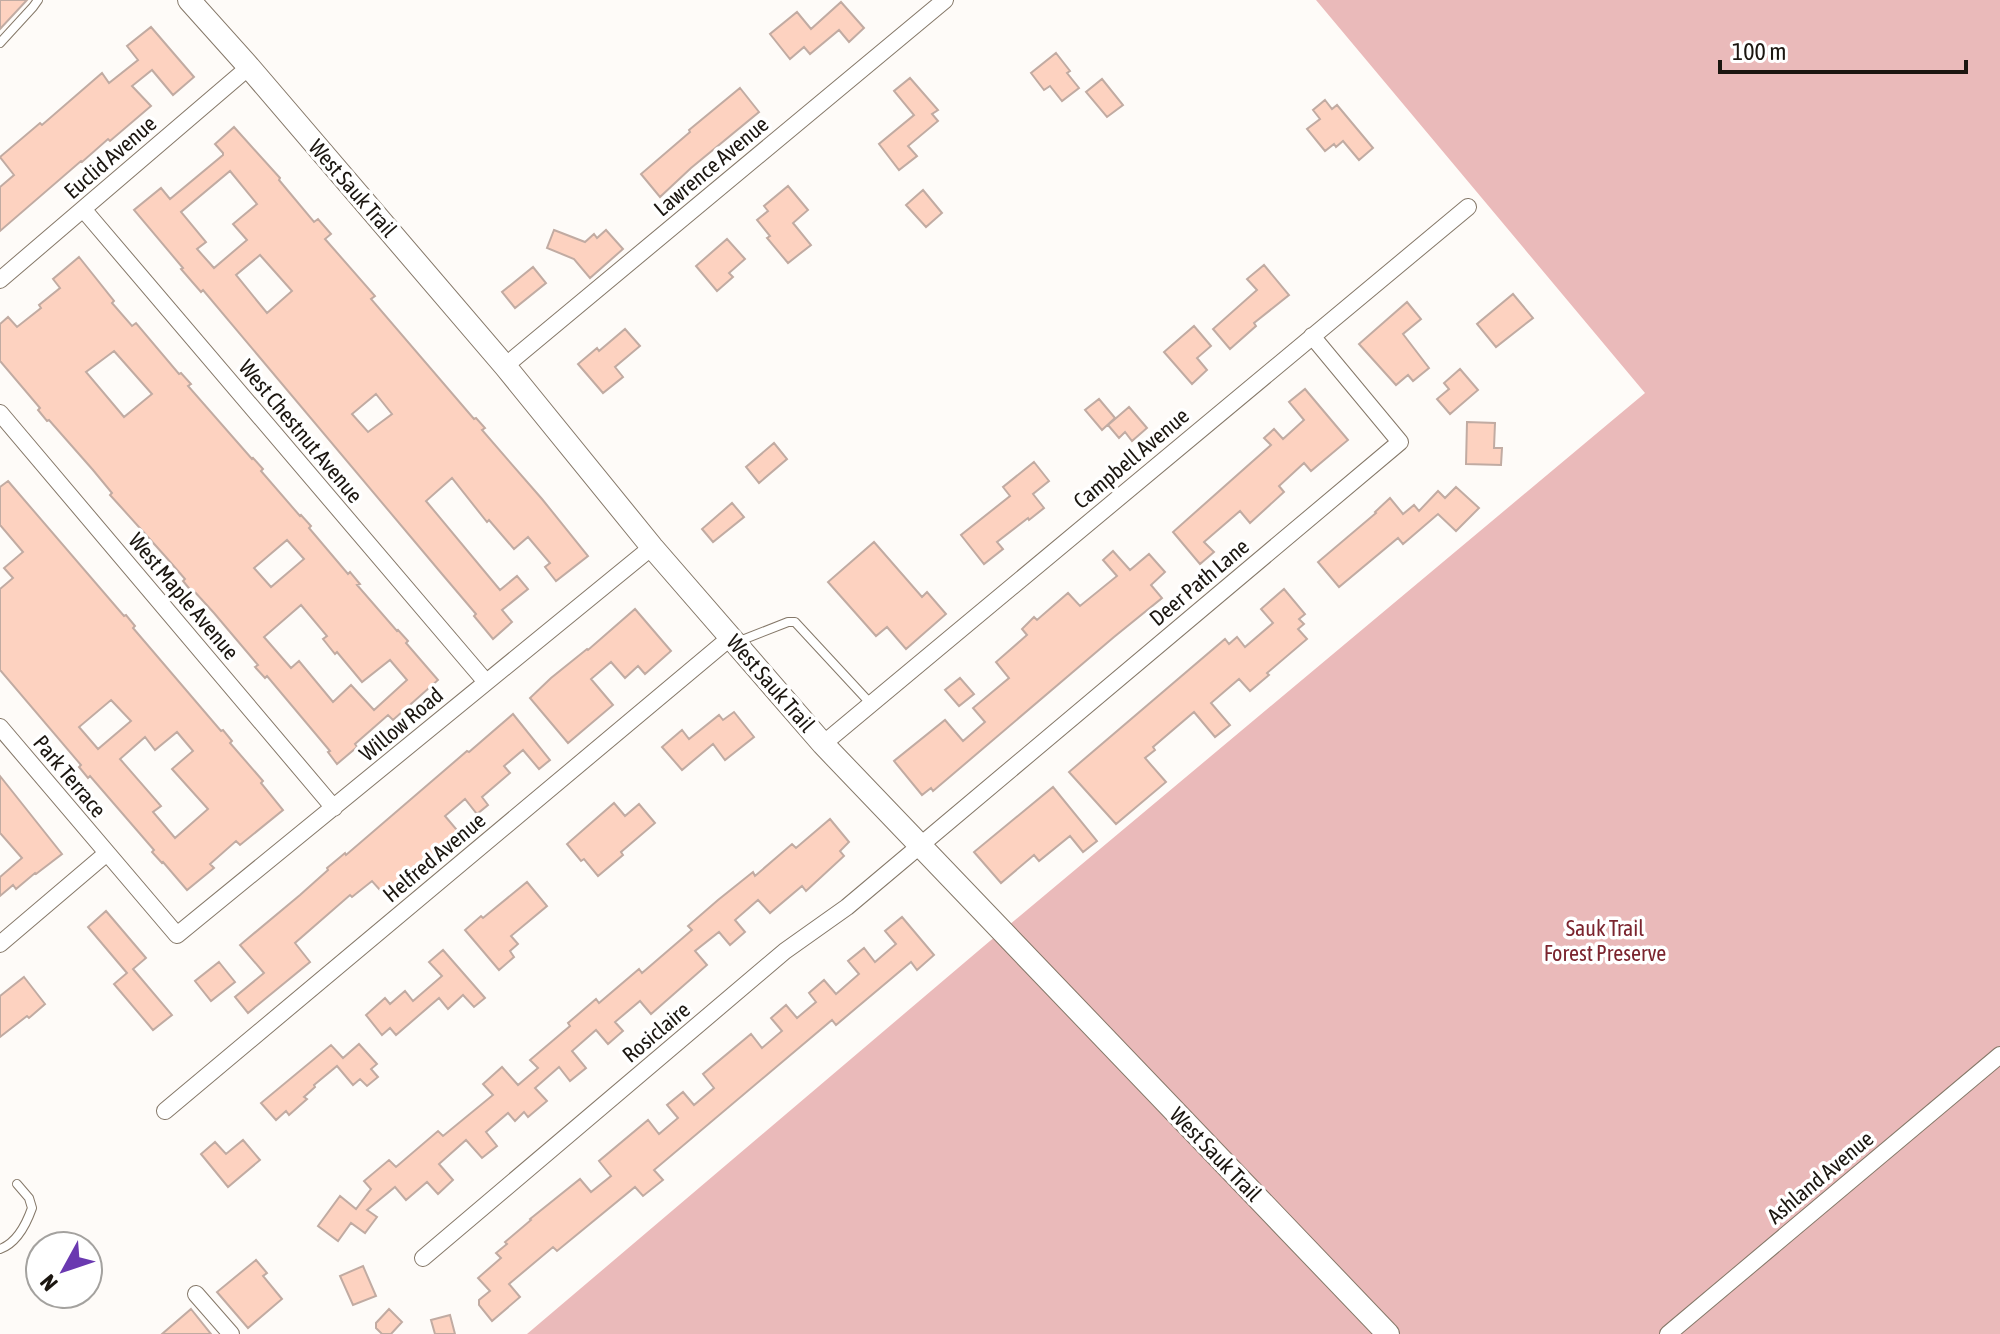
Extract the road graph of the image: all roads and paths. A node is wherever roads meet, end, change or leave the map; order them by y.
1 (38, 0) edge
2 (189, 0) edge
3 (945, 0) edge
4 (0, 43) edge
5 (249, 67) junction
6 (1468, 207) dead end
7 (83, 209) junction
8 (0, 280) edge
9 (1312, 336) junction
10 (505, 366) junction
11 (0, 413) edge
12 (652, 547) junction
13 (734, 640) junction
14 (486, 682) junction
15 (871, 704) junction
16 (0, 727) edge
17 (823, 744) junction
18 (334, 808) junction
19 (921, 845) junction
20 (107, 853) junction
21 (177, 935) joint
22 (0, 944) edge
23 (2000, 1055) edge
24 (165, 1111) dead end
25 (17, 1184) dead end
26 (0, 1249) edge
27 (423, 1258) dead end
28 (196, 1294) dead end
29 (231, 1334) edge
30 (1388, 1334) edge
31 (1668, 1334) edge

1 - 4 lane
2 - 5 main road, West Sauk Trail
3 - 10 street, Lawrence Avenue
5 - 7 street, Euclid Avenue
5 - 10 main road, West Sauk Trail
6 - 9 street, Campbell Avenue
7 - 8 street, Euclid Avenue
7 - 14 street, West Chestnut Avenue
9 - 15 street, Campbell Avenue
9 - 19 street, Deer Path Lane
10 - 12 main road, West Sauk Trail
11 - 18 street, West Maple Avenue
12 - 13 main road, West Sauk Trail
12 - 14 street, Willow Road
13 - 15 lane
13 - 17 main road, West Sauk Trail
13 - 24 street, Helfred Avenue
14 - 18 street, Willow Road
15 - 17 street, Campbell Avenue
16 - 20 street, Park Terrace
17 - 19 main road, West Sauk Trail
18 - 21 street, Willow Road
19 - 27 street, Rosiclaire
19 - 30 main road, West Sauk Trail
20 - 21 street, Park Terrace
20 - 22 street
23 - 31 street, Ashland Avenue
25 - 26 lane
28 - 29 street

